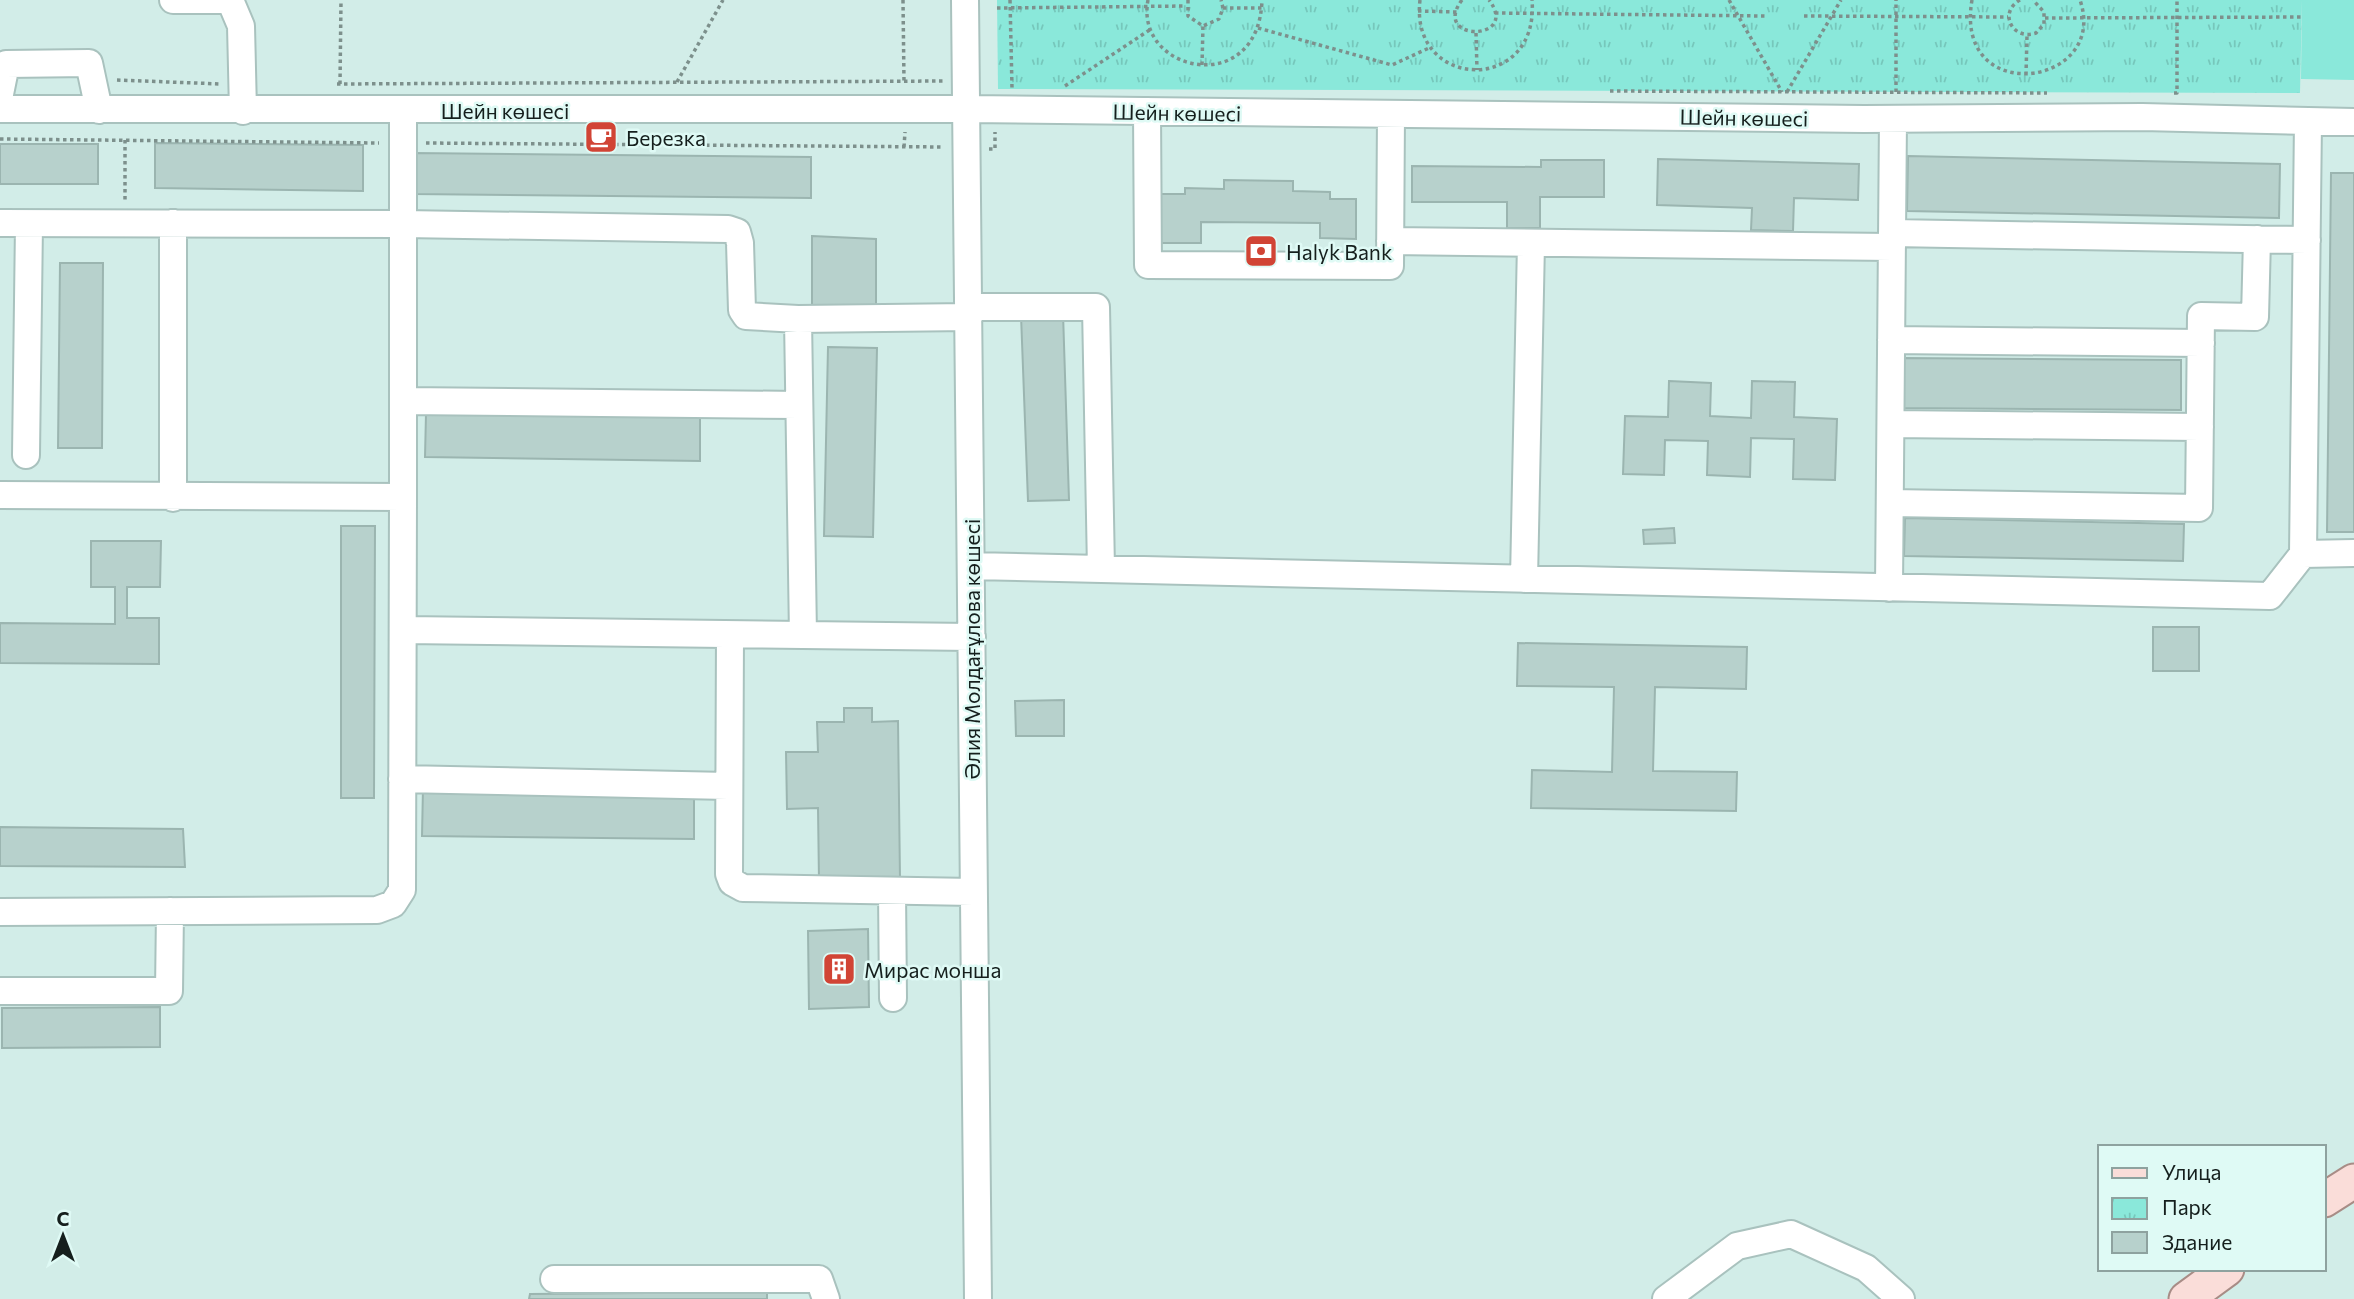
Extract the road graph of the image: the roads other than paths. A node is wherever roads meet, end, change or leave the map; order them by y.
1 (173, 0) edge
2 (229, 0) edge
3 (965, 0) edge
4 (0, 94) edge
5 (0, 109) edge
6 (966, 109) junction
7 (99, 110) junction
8 (403, 110) junction
9 (243, 111) junction
10 (1147, 111) junction
11 (1391, 114) junction
12 (1893, 119) junction
13 (2308, 121) junction
14 (2354, 122) edge
15 (0, 223) edge
16 (173, 223) junction
17 (29, 224) junction
18 (404, 224) junction
19 (2257, 239) junction
20 (1892, 240) junction
21 (2307, 240) junction
22 (1391, 241) junction
23 (1531, 243) junction
24 (968, 312) junction
25 (798, 319) junction
26 (1891, 340) junction
27 (2201, 343) junction
28 (404, 401) junction
29 (799, 405) junction
30 (1891, 424) junction
31 (2200, 426) junction
32 (26, 455) dead end
33 (0, 495) edge
34 (403, 497) junction
35 (173, 498) junction
36 (1890, 503) junction
37 (2354, 553) edge
38 (2303, 554) junction
39 (971, 566) junction
40 (1101, 569) junction
41 (1524, 579) junction
42 (1889, 588) junction
43 (404, 630) junction
44 (730, 635) junction
45 (803, 635) junction
46 (972, 637) junction
47 (402, 779) junction
48 (728, 786) junction
49 (892, 891) junction
50 (974, 892) junction
51 (170, 911) junction
52 (0, 912) edge
53 (0, 991) edge
54 (893, 998) dead end
55 (2224, 1271) edge
56 (554, 1279) dead end
57 (826, 1299) edge
58 (978, 1299) edge
59 (1666, 1299) edge
60 (1901, 1299) edge
61 (2186, 1299) edge

1 - 2 street
2 - 9 street
3 - 6 street, Әлия Молдағұлова көшесі
4 - 7 street
5 - 7 street, Шейн көшесі
6 - 8 street, Шейн көшесі
6 - 10 street, Шейн көшесі
6 - 24 street, Әлия Молдағұлова көшесі
7 - 9 street, Шейн көшесі
8 - 9 street, Шейн көшесі
8 - 18 street
10 - 11 street, Шейн көшесі
10 - 22 street
11 - 12 street, Шейн көшесі
11 - 22 street
12 - 13 street, Шейн көшесі
12 - 20 street
13 - 14 street, Шейн көшесі
13 - 21 street
15 - 17 street
16 - 17 street
16 - 18 street
16 - 35 street
17 - 32 street
18 - 25 street
18 - 28 street
19 - 20 street
19 - 21 street
19 - 27 street
20 - 23 street
20 - 26 street
21 - 38 street
22 - 23 street
23 - 41 street
24 - 25 street
24 - 39 street, Әлия Молдағұлова көшесі
24 - 40 street
25 - 29 street
26 - 27 street
26 - 30 street
27 - 31 street
28 - 29 street
28 - 34 street
29 - 45 street
30 - 31 street
30 - 36 street
31 - 36 street
33 - 35 street
34 - 35 street
34 - 43 street
36 - 42 street
37 - 38 street
38 - 42 street
39 - 40 street
39 - 46 street, Әлия Молдағұлова көшесі
40 - 41 street
41 - 42 street
43 - 44 street
43 - 47 street
44 - 45 street
44 - 48 street
45 - 46 street
46 - 50 street, Әлия Молдағұлова көшесі
47 - 48 street
47 - 51 street
48 - 49 street
49 - 50 street
49 - 54 street
50 - 58 street, Әлия Молдағұлова көшесі
51 - 52 street
51 - 53 street
55 - 61 main road
56 - 57 street
59 - 60 street

